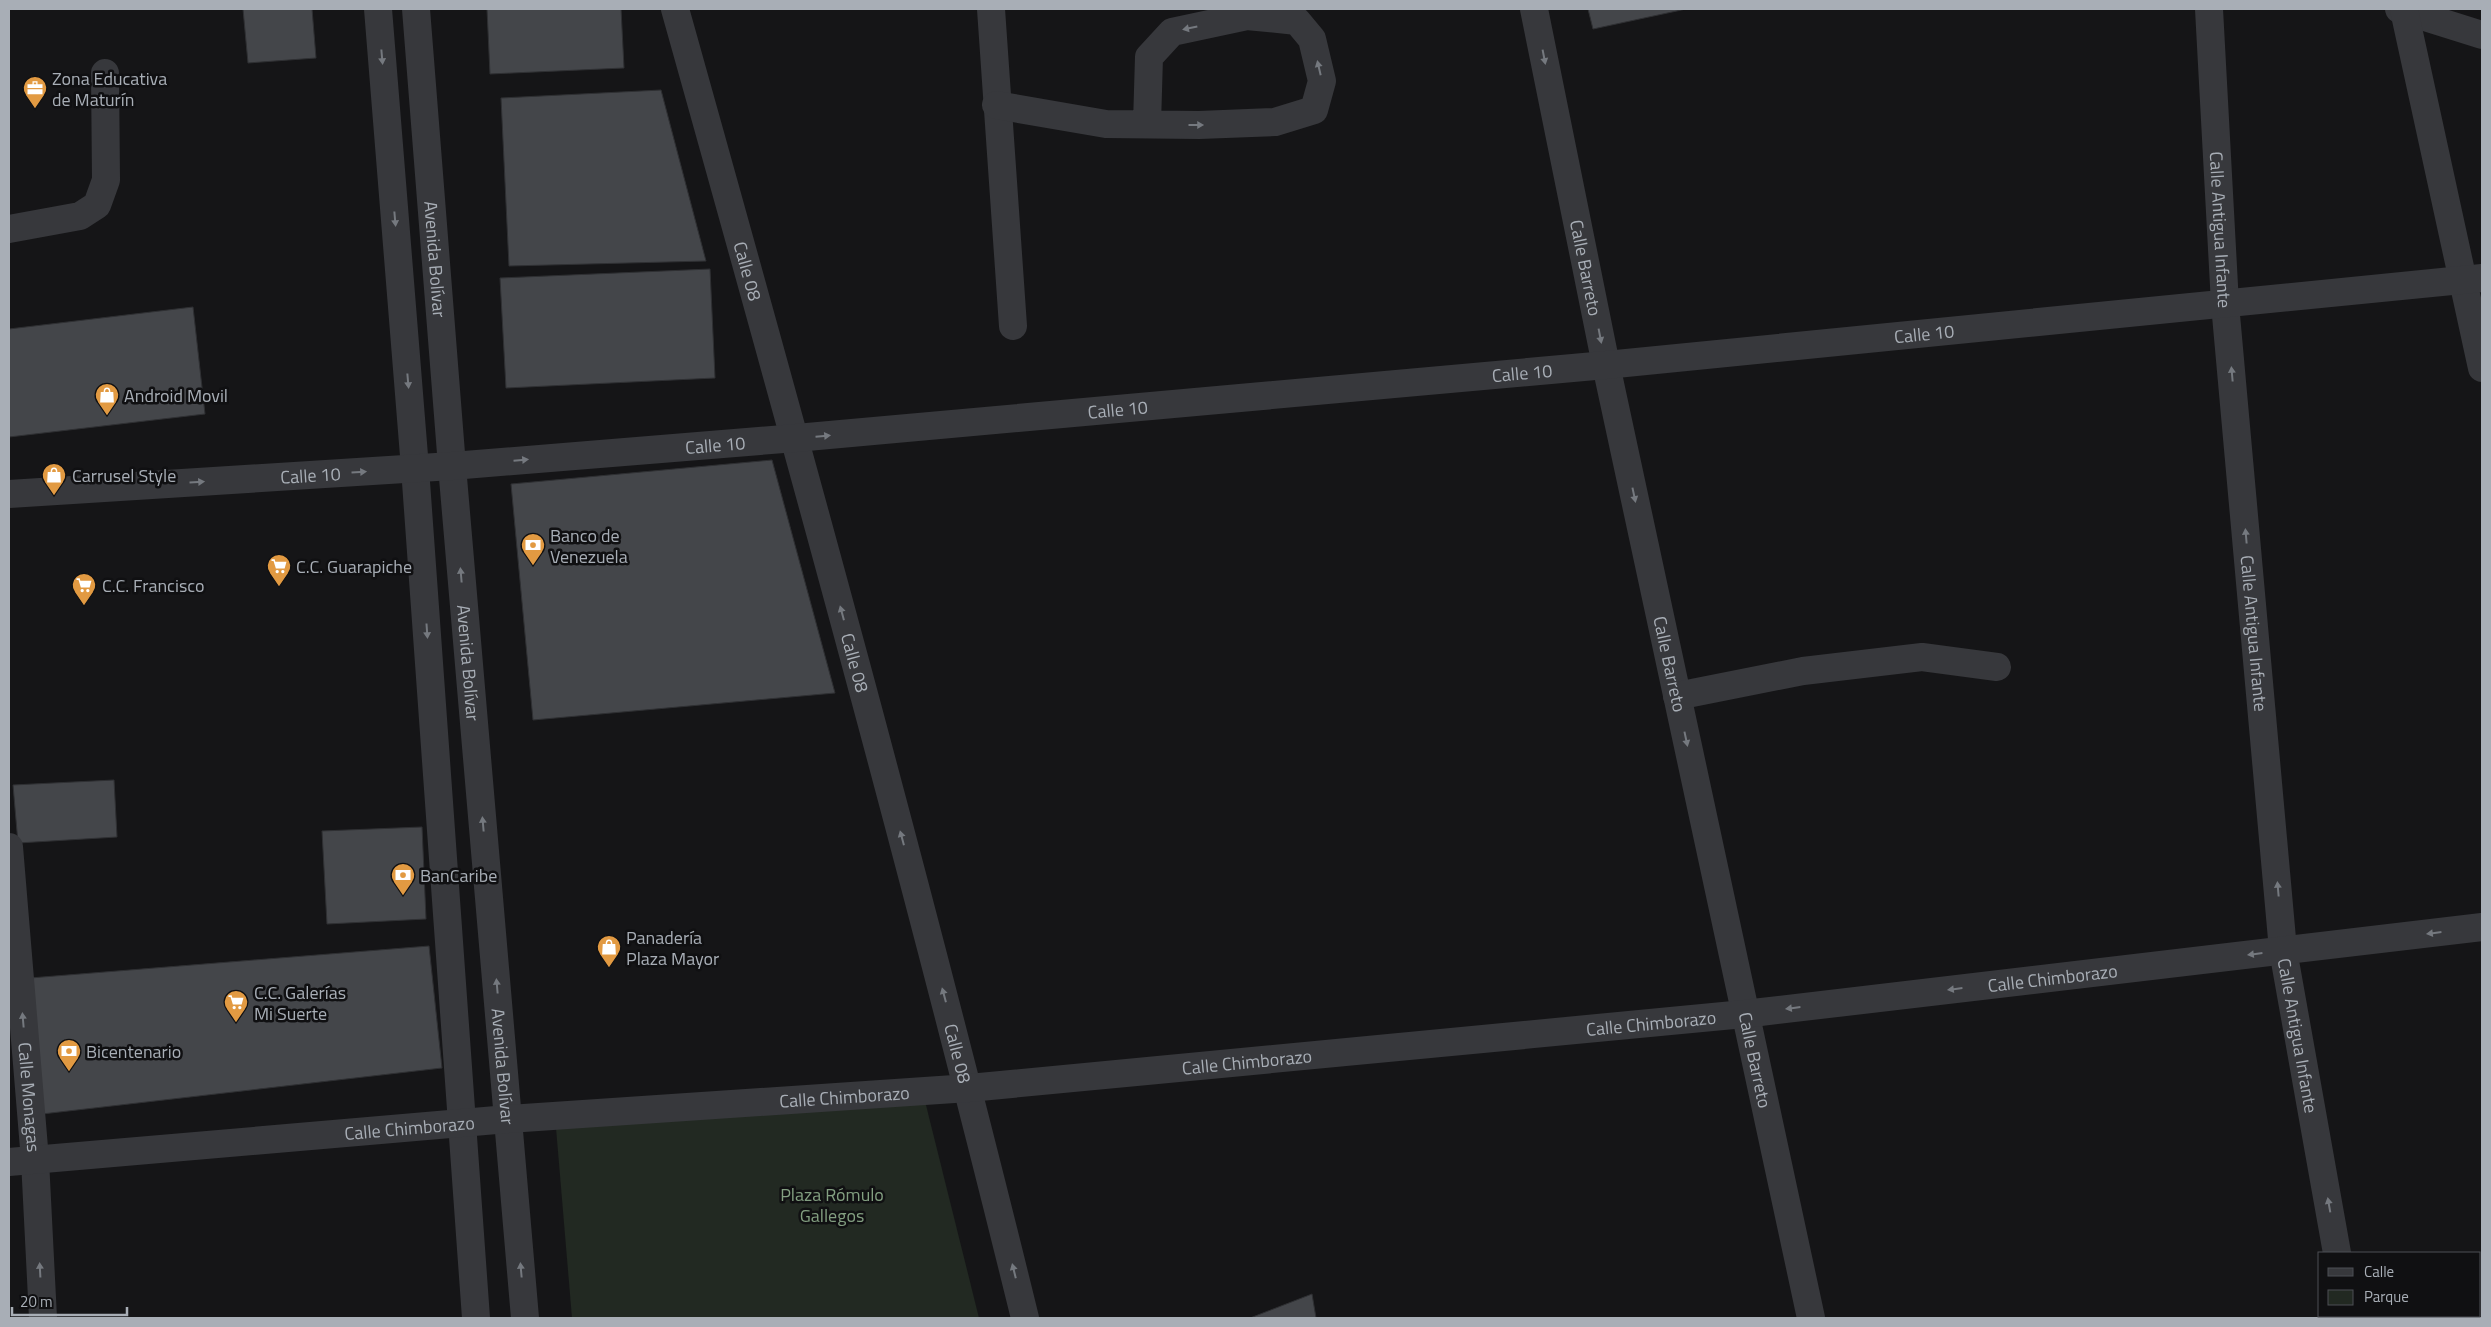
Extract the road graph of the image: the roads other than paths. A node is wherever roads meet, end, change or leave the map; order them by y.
1 (378, 9) edge
2 (416, 9) edge
3 (675, 9) edge
4 (991, 9) edge
5 (1534, 9) edge
6 (2209, 9) edge
7 (2401, 10) edge
8 (2482, 35) edge
9 (105, 73) dead end
10 (996, 105) junction
11 (1147, 124) junction
12 (9, 229) edge
13 (2473, 279) edge
14 (2226, 304) junction
15 (1013, 326) dead end
16 (1606, 365) junction
17 (2482, 368) edge
18 (796, 438) junction
19 (452, 466) junction
20 (416, 468) junction
21 (9, 494) edge
22 (1997, 667) dead end
23 (1677, 696) junction
24 (9, 846) edge
25 (2482, 927) edge
26 (2283, 950) junction
27 (1744, 1014) junction
28 (969, 1088) junction
29 (508, 1119) junction
30 (462, 1124) junction
31 (35, 1160) junction
32 (9, 1162) edge
33 (2337, 1252) edge
34 (43, 1318) edge
35 (476, 1318) edge
36 (525, 1318) edge
37 (1025, 1318) edge
38 (1811, 1318) edge

1 -> 20 street, Avenida Bolívar
2 - 19 street, Avenida Bolívar
3 - 18 street, Calle 08
4 - 10 street
5 -> 16 street, Calle Barreto
6 - 14 street, Calle Antigua Infante
7 - 8 street
7 - 13 street
9 - 12 street
10 - 11 street
10 - 15 street
11 -> 11 street
13 - 14 street, Calle 10
13 - 17 street
14 - 16 street, Calle 10
26 -> 14 street, Calle Antigua Infante
18 -> 16 street, Calle 10
16 -> 23 street, Calle Barreto
19 -> 18 street, Calle 10
28 -> 18 street, Calle 08
19 - 20 street, Calle 10
29 -> 19 street, Avenida Bolívar
21 -> 20 street, Calle 10
20 -> 30 street, Avenida Bolívar
22 - 23 street
23 -> 27 street, Calle Barreto
31 -> 24 street, Calle Monagas
25 -> 26 street, Calle Chimborazo
26 -> 27 street, Calle Chimborazo
33 -> 26 street, Calle Antigua Infante
27 - 28 street, Calle Chimborazo
27 - 38 street, Calle Barreto
28 - 29 street, Calle Chimborazo
37 -> 28 street, Calle 08
29 - 30 street, Calle Chimborazo
36 -> 29 street, Avenida Bolívar
30 - 31 street, Calle Chimborazo
30 - 35 street, Avenida Bolívar
31 - 32 street, Calle Chimborazo
34 -> 31 street, Calle Monagas

